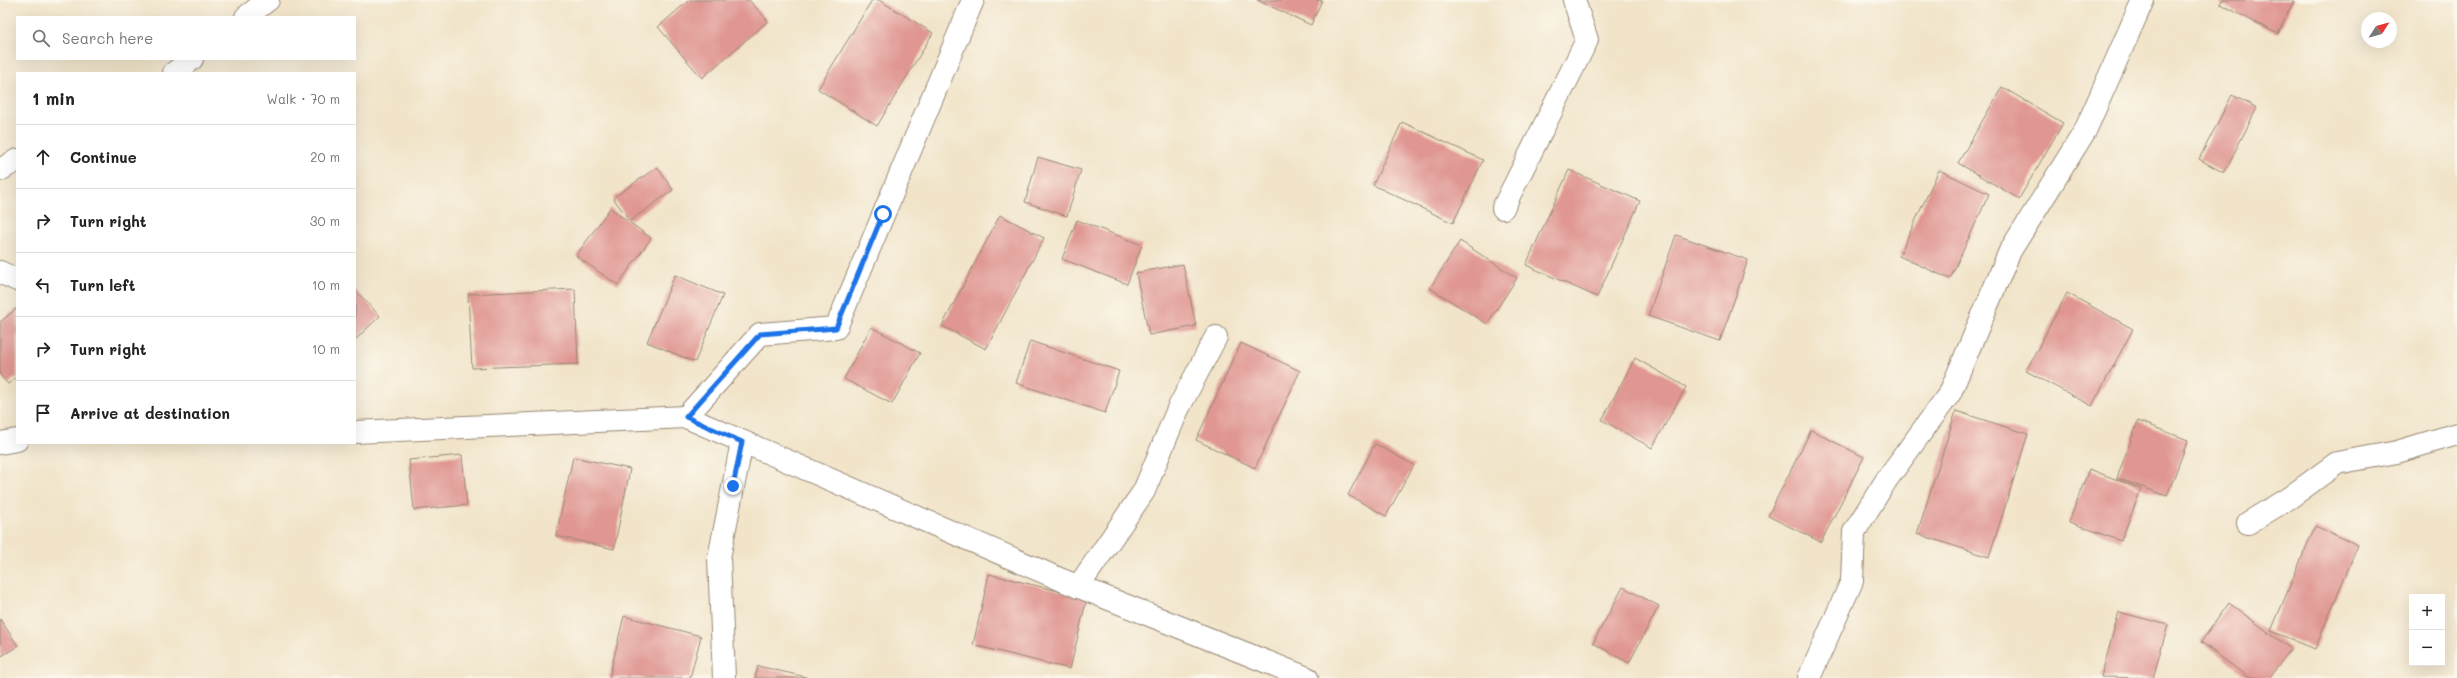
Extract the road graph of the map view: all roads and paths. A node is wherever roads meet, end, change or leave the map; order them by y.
1 (268, 0) edge
2 (973, 0) edge
3 (1574, 0) edge
4 (2143, 0) edge
5 (247, 16) edge
6 (191, 60) edge
7 (175, 72) edge
8 (16, 161) edge
9 (0, 170) edge
10 (1503, 208) dead end
11 (0, 272) edge
12 (16, 280) edge
13 (1216, 337) dead end
14 (686, 417) junction
15 (356, 432) edge
16 (2457, 434) edge
17 (16, 440) edge
18 (742, 442) junction
19 (0, 443) edge
20 (2248, 523) dead end
21 (1078, 587) junction
22 (724, 678) edge
23 (1307, 678) edge
24 (1809, 678) edge

1 - 5 street
2 - 14 street
3 - 10 street
4 - 24 street
6 - 7 street
8 - 9 street
11 - 12 street
13 - 21 street
14 - 15 street
14 - 18 street
16 - 20 street
17 - 19 street
18 - 21 street
18 - 22 street
21 - 23 street

